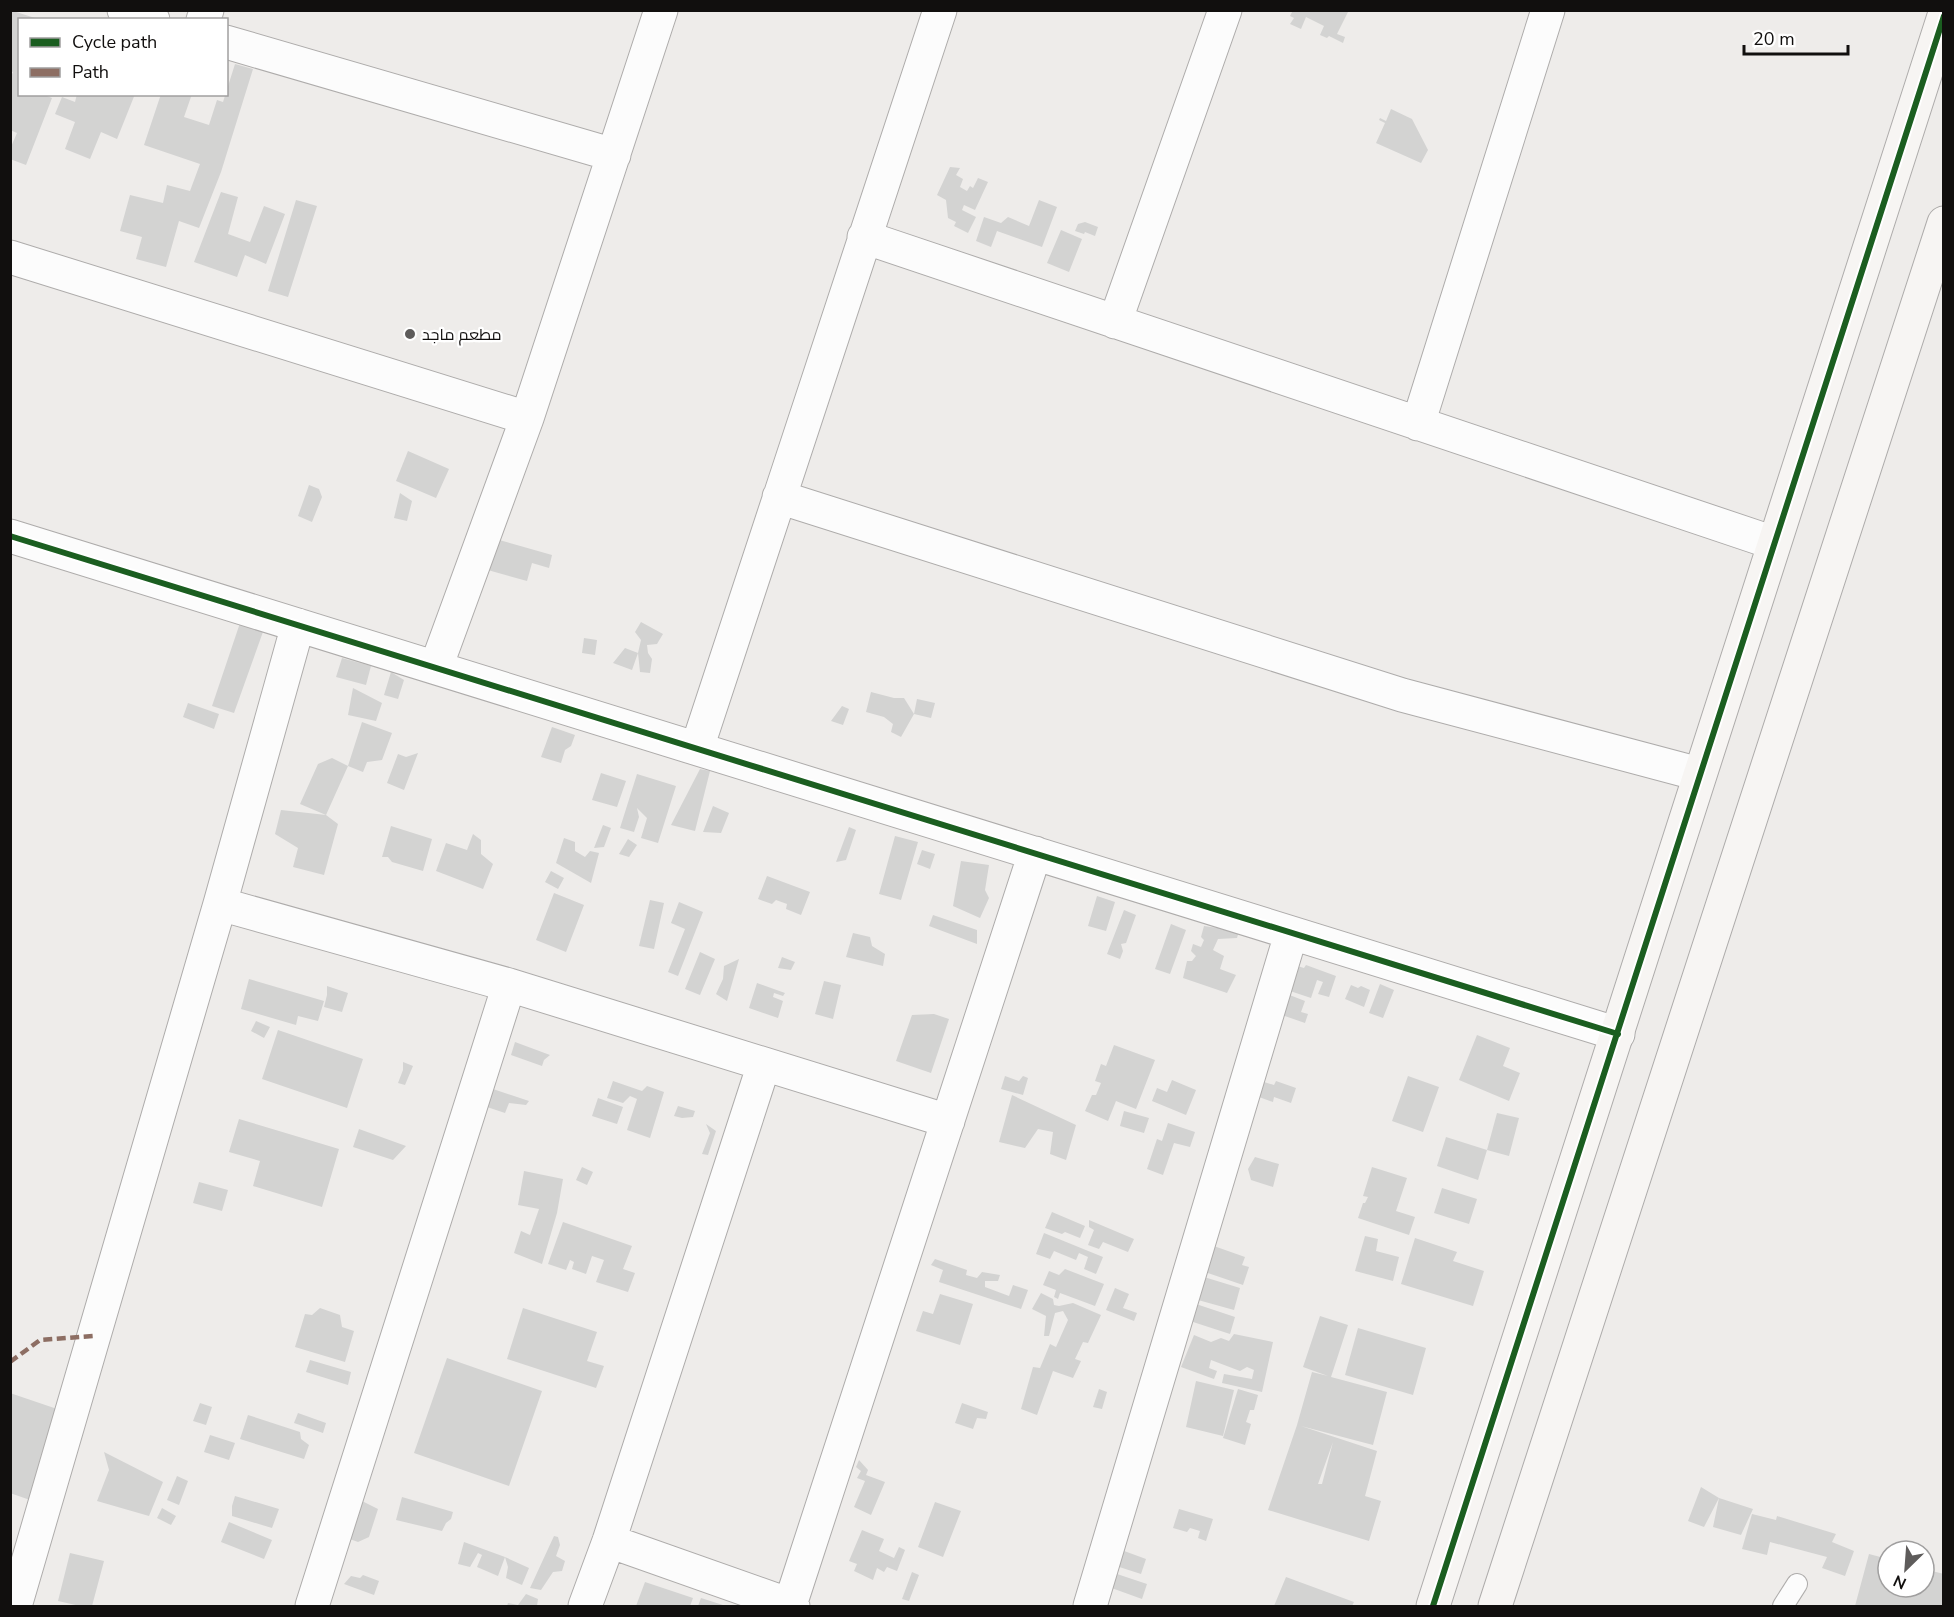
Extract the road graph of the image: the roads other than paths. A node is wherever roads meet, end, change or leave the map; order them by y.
1 (124, 10) edge
2 (661, 10) edge
3 (940, 10) edge
4 (1225, 10) edge
5 (1548, 10) edge
6 (1944, 16) edge
7 (147, 18) edge
8 (228, 43) edge
9 (614, 155) junction
10 (1944, 223) edge
11 (864, 237) junction
12 (10, 257) edge
13 (1115, 321) junction
14 (527, 418) junction
15 (1418, 424) junction
16 (779, 497) junction
17 (10, 536) edge
18 (1774, 543) junction
19 (298, 625) junction
20 (436, 667) junction
21 (697, 748) junction
22 (1699, 774) junction
23 (1035, 854) junction
24 (220, 903) junction
25 (1291, 934) junction
26 (509, 985) junction
27 (1618, 1034) junction
28 (764, 1064) junction
29 (948, 1121) junction
30 (609, 1541) junction
31 (1797, 1584) dead end
32 (1502, 1605) edge
33 (15, 1606) edge
34 (312, 1606) edge
35 (585, 1606) edge
36 (791, 1606) edge
37 (1090, 1606) edge
38 (1433, 1606) edge
39 (1783, 1606) edge

1 - 7 street
2 - 9 street
3 - 11 street
4 - 13 street
5 - 15 street
6 - 18 street
8 - 9 street
9 - 14 street
10 - 32 street
11 - 13 street
11 - 16 street
12 - 14 street
13 - 15 street
14 - 20 street
15 - 18 street
16 - 21 street
16 - 22 street
17 - 19 street
18 - 22 street
19 - 20 street
19 - 24 street
20 - 21 street
21 - 23 street
22 - 27 street
23 - 25 street
23 - 29 street
24 - 26 street
24 - 33 street
25 - 27 street
25 - 37 street
26 - 28 street
26 - 34 street
27 - 38 street
28 - 29 street
28 - 30 street
29 - 36 street
30 - 35 street
30 - 36 street
31 - 39 lane

